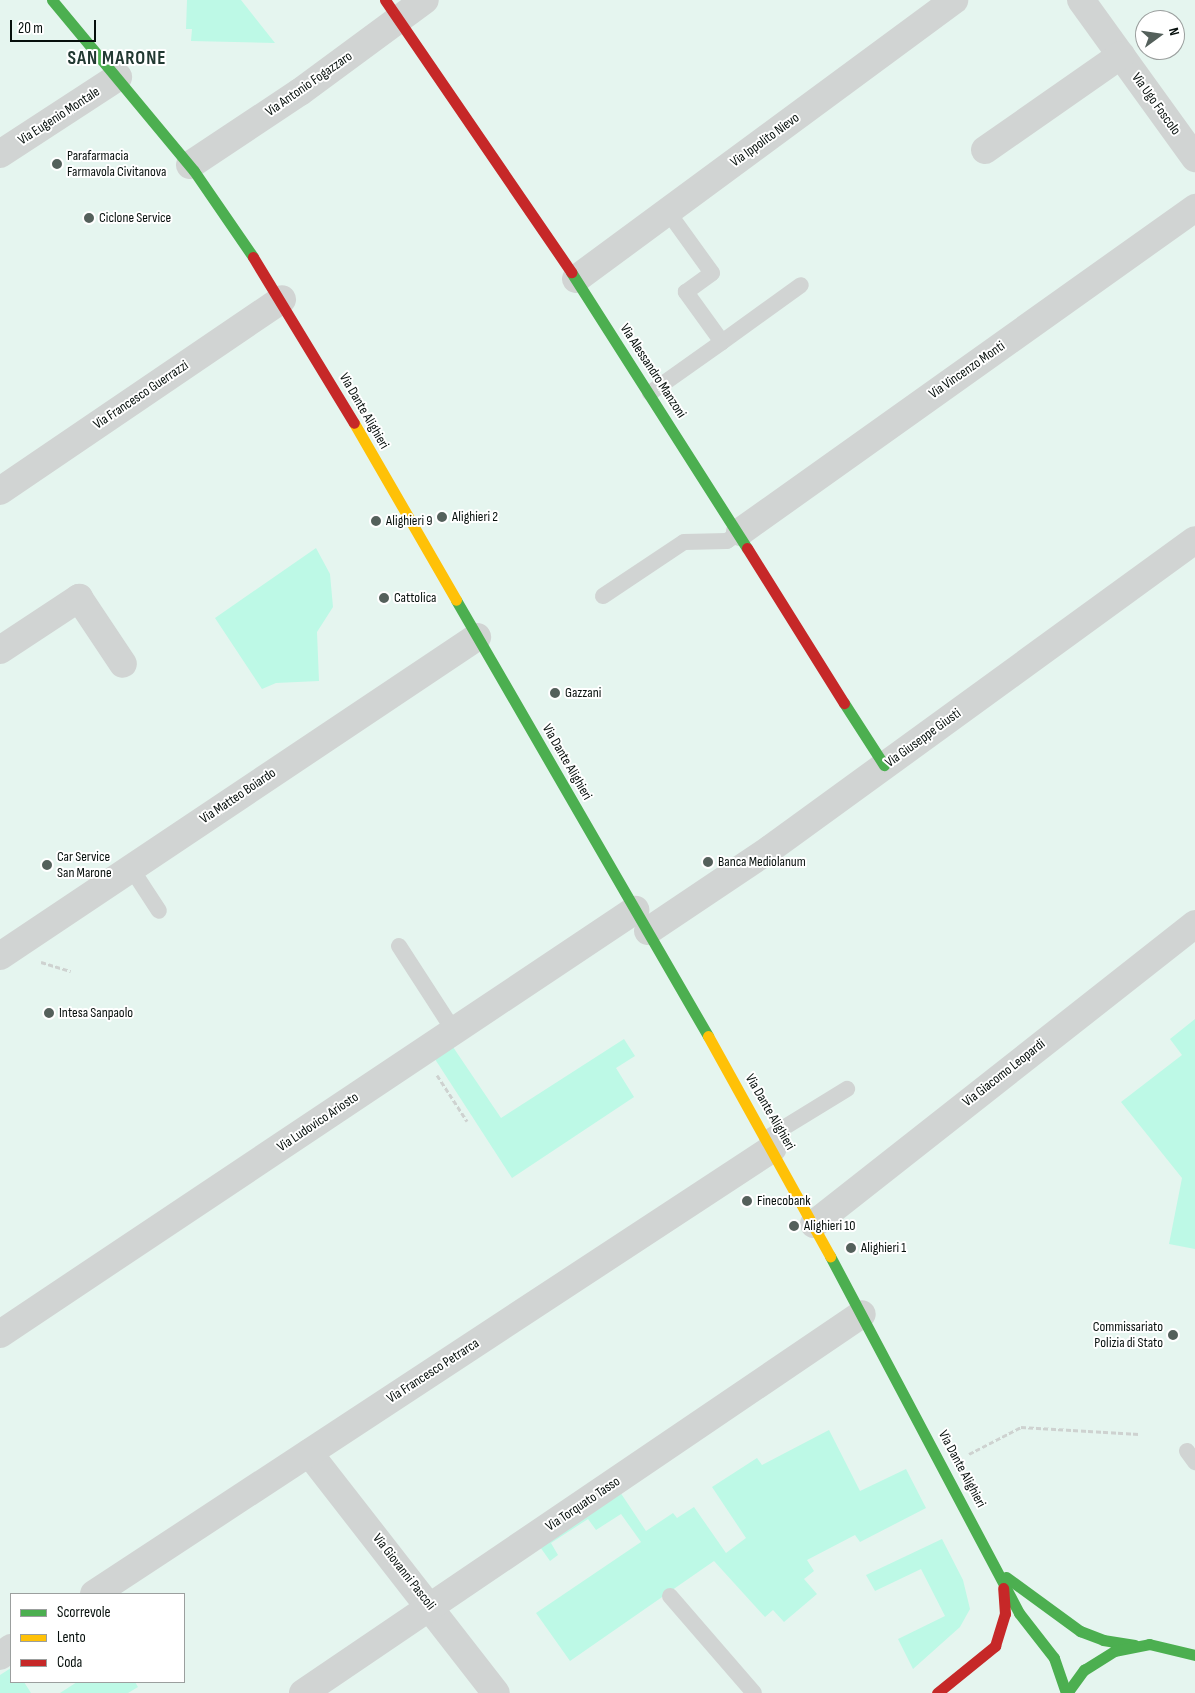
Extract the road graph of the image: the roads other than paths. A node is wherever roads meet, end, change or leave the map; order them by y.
1 (52, 0) edge
2 (425, 0) edge
3 (954, 0) edge
4 (1081, 0) edge
5 (392, 10) edge
6 (1121, 55) junction
7 (118, 77) junction
8 (985, 150) dead end
9 (0, 154) edge
10 (1195, 158) edge
11 (190, 165) junction
12 (1195, 208) edge
13 (668, 212) junction
14 (576, 279) junction
15 (801, 285) dead end
16 (282, 300) junction
17 (722, 342) junction
18 (650, 393) junction
19 (0, 491) edge
20 (740, 532) junction
21 (1195, 540) edge
22 (603, 596) dead end
23 (477, 637) junction
24 (0, 650) edge
25 (123, 664) dead end
26 (884, 766) junction
27 (131, 868) junction
28 (159, 911) dead end
29 (641, 920) junction
30 (1195, 924) edge
31 (399, 946) dead end
32 (0, 956) edge
33 (454, 1031) junction
34 (847, 1089) dead end
35 (770, 1143) junction
36 (814, 1224) junction
37 (862, 1314) junction
38 (0, 1334) edge
39 (309, 1453) junction
40 (1001, 1574) junction
41 (96, 1593) edge
42 (670, 1596) dead end
43 (431, 1606) junction
44 (1195, 1642) edge
45 (1134, 1645) junction
46 (1179, 1648) junction
47 (1195, 1655) edge
48 (303, 1693) edge
49 (496, 1693) edge
50 (754, 1693) edge
51 (937, 1693) edge
52 (1066, 1693) edge

1 - 7 main road, Via Dante Alighieri
2 - 5 street, Via Antonio Fogazzaro
3 - 13 street, Via Ippolito Nievo
4 - 6 street, Via Ugo Foscolo
5 - 11 street, Via Antonio Fogazzaro
5 - 14 main road, Via Alessandro Manzoni
6 - 8 street
6 - 10 street, Via Ugo Foscolo
7 - 9 street, Via Eugenio Montale
7 - 11 main road, Via Dante Alighieri
11 - 16 main road, Via Dante Alighieri
12 - 20 street, Via Vincenzo Monti
13 - 14 street, Via Ippolito Nievo
13 - 17 lane
14 - 18 main road, Via Alessandro Manzoni
15 - 17 lane
16 - 19 street, Via Francesco Guerrazzi
16 - 23 main road, Via Dante Alighieri
17 - 18 lane
18 - 20 main road, Via Alessandro Manzoni
20 - 22 lane
20 - 26 main road, Via Alessandro Manzoni
21 - 26 street, Via Giuseppe Giusti
23 - 27 street, Via Matteo Boiardo
23 - 29 main road, Via Dante Alighieri
24 - 25 street
26 - 29 street, Via Giuseppe Giusti
27 - 28 lane
27 - 32 street, Via Matteo Boiardo
29 - 33 street, Via Ludovico Ariosto
29 - 35 main road, Via Dante Alighieri
30 - 36 street, Via Giacomo Leopardi
31 - 33 lane
33 - 38 street, Via Ludovico Ariosto
34 - 35 lane
35 - 36 main road, Via Dante Alighieri
35 - 39 street, Via Francesco Petrarca
36 - 37 main road, Via Dante Alighieri
37 - 40 main road, Via Dante Alighieri
37 - 43 street, Via Torquato Tasso
39 - 41 street, Via Francesco Petrarca
39 - 43 street, Via Giovanni Pascoli
40 - 45 main road, Via Dante Alighieri
40 - 51 main road
40 - 52 main road, Via Dante Alighieri
42 - 50 lane
43 - 48 street, Via Torquato Tasso
43 - 49 street, Via Giovanni Pascoli
44 - 46 main road
45 - 46 main road, Via Dante Alighieri
45 - 52 main road
46 - 47 main road

